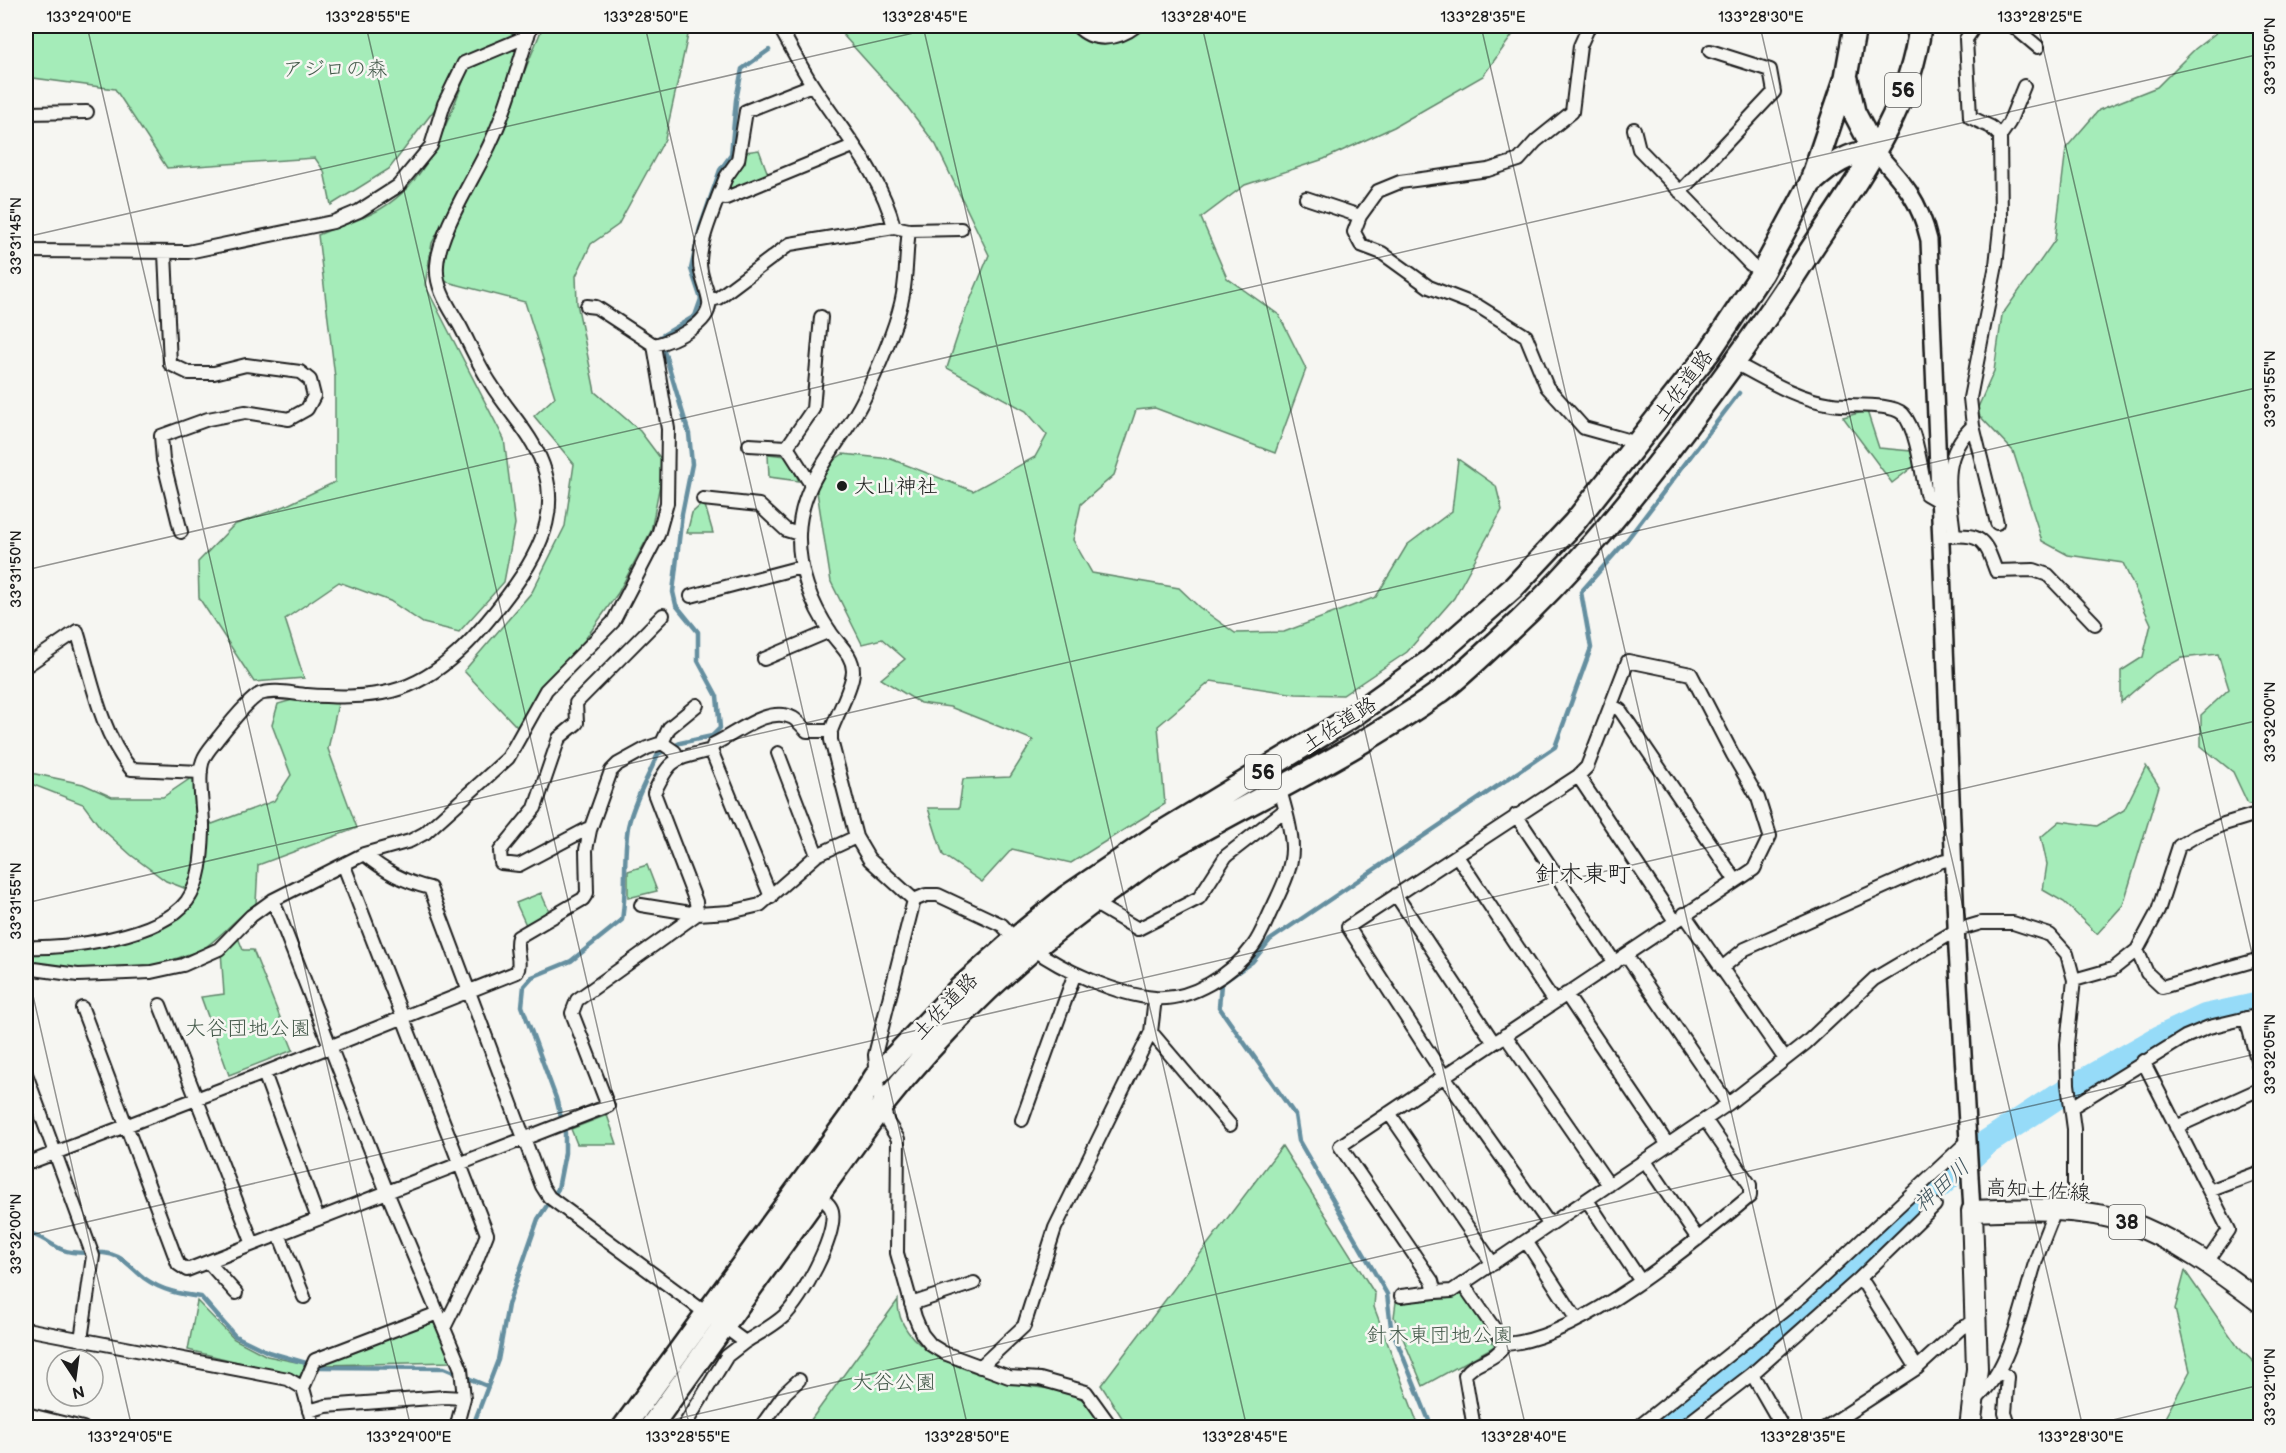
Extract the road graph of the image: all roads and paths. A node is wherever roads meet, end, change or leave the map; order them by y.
1 (779, 26) edge
2 (1077, 26) edge
3 (1136, 26) edge
4 (1589, 26) edge
5 (1855, 26) edge
6 (1920, 26) edge
7 (1975, 26) edge
8 (2013, 26) edge
9 (530, 31) edge
10 (2038, 47) dead end
11 (1710, 51) dead end
12 (1846, 77) junction
13 (812, 85) junction
14 (2024, 86) dead end
15 (87, 112) dead end
16 (26, 113) edge
17 (1634, 129) dead end
18 (2000, 136) junction
19 (853, 144) junction
20 (1874, 150) junction
21 (1810, 184) junction
22 (1680, 192) junction
23 (718, 197) junction
24 (1306, 198) dead end
25 (1360, 216) junction
26 (894, 227) junction
27 (961, 229) dead end
28 (909, 230) junction
29 (26, 251) edge
30 (165, 253) junction
31 (1762, 273) junction
32 (709, 301) junction
33 (587, 306) dead end
34 (821, 317) dead end
35 (654, 345) junction
36 (1735, 363) junction
37 (1973, 426) junction
38 (1638, 443) junction
39 (749, 446) dead end
40 (787, 447) junction
41 (810, 483) junction
42 (703, 499) dead end
43 (1940, 502) junction
44 (1997, 524) dead end
45 (181, 532) dead end
46 (799, 534) junction
47 (1948, 536) junction
48 (801, 567) junction
49 (691, 596) dead end
50 (663, 615) dead end
51 (2095, 624) dead end
52 (830, 631) junction
53 (765, 659) dead end
54 (26, 666) edge
55 (697, 705) dead end
56 (1612, 706) junction
57 (831, 731) junction
58 (669, 750) junction
59 (711, 750) junction
60 (778, 753) dead end
61 (201, 772) junction
62 (1578, 776) junction
63 (1283, 800) junction
64 (2260, 813) edge
65 (1516, 815) junction
66 (590, 830) junction
67 (856, 837) junction
68 (364, 854) junction
69 (817, 855) junction
70 (1457, 856) junction
71 (1954, 859) junction
72 (344, 866) junction
73 (1736, 881) junction
74 (1396, 895) junction
75 (771, 897) junction
76 (273, 900) junction
77 (914, 900) junction
78 (1092, 902) junction
79 (641, 905) dead end
80 (697, 914) junction
81 (1680, 917) junction
82 (1957, 930) junction
83 (1023, 943) junction
84 (26, 947) edge
85 (2137, 950) junction
86 (1620, 959) junction
87 (2260, 959) edge
88 (1724, 967) junction
89 (26, 968) edge
90 (1075, 973) junction
91 (2074, 980) junction
92 (469, 992) junction
93 (1566, 994) junction
94 (1155, 998) junction
95 (1554, 1002) junction
96 (160, 1005) dead end
97 (82, 1008) dead end
98 (2260, 1015) edge
99 (404, 1017) junction
100 (2246, 1018) junction
101 (1151, 1032) junction
102 (1505, 1035) junction
103 (1494, 1043) junction
104 (332, 1046) junction
105 (1785, 1059) junction
106 (2143, 1061) junction
107 (2260, 1071) edge
108 (264, 1073) junction
109 (26, 1074) edge
110 (1444, 1076) junction
111 (875, 1077) junction
112 (2260, 1089) edge
113 (195, 1099) junction
114 (2071, 1103) junction
115 (1728, 1104) junction
116 (882, 1106) junction
117 (1389, 1113) junction
118 (1022, 1120) dead end
119 (1706, 1120) junction
120 (128, 1125) junction
121 (1230, 1125) dead end
122 (2176, 1127) junction
123 (525, 1139) junction
124 (1668, 1145) junction
125 (1967, 1146) junction
126 (56, 1152) junction
127 (1645, 1161) junction
128 (459, 1163) junction
129 (26, 1164) edge
130 (2260, 1172) edge
131 (1609, 1185) junction
132 (2209, 1191) junction
133 (387, 1192) junction
134 (816, 1196) junction
135 (1587, 1200) junction
136 (1935, 1205) dead end
137 (1971, 1211) junction
138 (2065, 1211) junction
139 (318, 1219) junction
140 (1550, 1225) junction
141 (279, 1234) junction
142 (1698, 1239) junction
143 (1526, 1241) junction
144 (253, 1244) junction
145 (208, 1262) junction
146 (2207, 1262) junction
147 (1493, 1264) junction
148 (1640, 1280) junction
149 (1858, 1280) junction
150 (974, 1282) dead end
151 (1463, 1284) junction
152 (1435, 1292) junction
153 (236, 1293) dead end
154 (1401, 1296) dead end
155 (304, 1297) dead end
156 (2260, 1302) edge
157 (911, 1304) junction
158 (438, 1313) junction
159 (714, 1319) junction
160 (1577, 1320) junction
161 (1976, 1322) junction
162 (444, 1328) junction
163 (26, 1329) edge
164 (81, 1340) junction
165 (745, 1342) junction
166 (1505, 1344) junction
167 (980, 1367) junction
168 (1917, 1368) junction
169 (1998, 1371) junction
170 (1752, 1374) junction
171 (799, 1380) dead end
172 (303, 1388) junction
173 (464, 1398) junction
174 (1973, 1402) junction
175 (309, 1411) junction
176 (26, 1414) edge
177 (1690, 1425) edge
178 (83, 1428) edge
179 (314, 1428) edge
180 (456, 1428) edge
181 (623, 1428) edge
182 (650, 1428) edge
183 (682, 1428) edge
184 (760, 1428) edge
185 (1112, 1428) edge
186 (1474, 1428) edge
187 (1637, 1428) edge
188 (1784, 1428) edge
189 (1825, 1428) edge
190 (1970, 1428) edge
191 (2010, 1428) edge

1 - 13 street
2 - 3 street
4 - 25 street
5 - 12 highway, 56
6 - 20 highway, 56
7 - 18 street
8 - 10 street
9 - 30 street
9 - 61 street
11 - 22 street
12 - 20 highway
12 - 21 highway, 土佐道路 / 56
13 - 19 street
13 - 23 street
14 - 18 street
15 - 16 street
17 - 22 street
18 - 37 street
19 - 23 street
19 - 26 street
20 - 21 highway
20 - 36 highway, 土佐道路 / 56
20 - 43 street
21 - 31 highway, 土佐道路 / 56
22 - 31 street
23 - 32 street
24 - 25 street
25 - 38 street
26 - 28 street
26 - 32 street
27 - 28 street
28 - 41 street
29 - 30 street
30 - 45 street
31 - 38 highway, 土佐道路 / 56
32 - 35 street
33 - 35 street
34 - 40 street
35 - 68 street
36 - 43 street
36 - 63 highway, 土佐道路 / 56
37 - 44 street
37 - 47 street
38 - 83 highway, 土佐道路 / 56
39 - 40 street
40 - 41 street
41 - 46 street
42 - 46 street
43 - 47 street
46 - 48 street
47 - 51 street
47 - 71 street
48 - 49 street
48 - 52 street
50 - 66 street
52 - 53 street
52 - 57 street
54 - 61 street
55 - 58 street
56 - 62 street
56 - 73 street
56 - 73 street
57 - 59 street
57 - 67 street
58 - 59 street
58 - 66 street
58 - 80 street
59 - 75 street
60 - 69 street
61 - 84 street
62 - 65 street
62 - 81 street
63 - 78 highway, 土佐道路 / 56
63 - 78 street
63 - 94 street
64 - 85 street
65 - 70 street
65 - 86 street
66 - 92 street
67 - 69 street
67 - 77 street
68 - 72 street
68 - 92 street
69 - 75 street
70 - 74 street
70 - 95 street
71 - 82 street
71 - 88 street
72 - 76 street
72 - 99 street
73 - 81 street
74 - 103 street
74 - 110 street
75 - 80 street
76 - 89 street
76 - 104 street
77 - 83 street
77 - 111 street
78 - 83 highway, 土佐道路 / 56
79 - 80 street
80 - 123 street
81 - 86 street
81 - 88 street
82 - 91 street
82 - 105 street
82 - 125 street
83 - 90 street
83 - 111 highway, 土佐道路 / 56
83 - 116 highway, 土佐道路 / 56
85 - 87 street
85 - 91 street
86 - 93 street
86 - 115 street
88 - 105 street
90 - 94 street
90 - 118 street
91 - 114 street
92 - 99 street
92 - 123 street
93 - 95 street
93 - 124 street
94 - 101 street
95 - 102 street
96 - 113 street
97 - 120 street
98 - 100 street
99 - 104 street
99 - 128 street
100 - 106 street
100 - 107 street
101 - 121 street
101 - 167 street
102 - 103 street
102 - 131 street
103 - 110 street
104 - 108 street
104 - 133 street
105 - 115 street
106 - 114 street
106 - 122 street
108 - 113 street
108 - 139 street
109 - 126 street
110 - 117 street
110 - 140 street
111 - 116 street
111 - 159 highway, 土佐道路 / 56
112 - 122 street
113 - 120 street
113 - 144 street
114 - 138 street
115 - 119 street
116 - 134 highway, 土佐道路 / 56
116 - 157 street
117 - 147 street
117 - 152 street
119 - 124 street
119 - 142 street
120 - 126 street
120 - 145 street
122 - 132 street
123 - 128 street
123 - 159 street
124 - 127 street
125 - 137 street
125 - 187 street
126 - 129 street
126 - 164 street
127 - 131 street
127 - 142 street
128 - 133 street
128 - 162 street
130 - 132 street
131 - 135 street
132 - 146 street
133 - 139 street
133 - 158 street
134 - 159 highway, 土佐道路 / 56
134 - 165 street
135 - 140 street
135 - 148 street
136 - 149 street
137 - 138 main road, 高知土佐線 / 38
137 - 161 main road, 高知土佐線
138 - 146 main road, 高知土佐線 / 38
138 - 169 street
139 - 141 street
140 - 143 street
141 - 144 street
141 - 155 street
142 - 148 street
143 - 147 street
143 - 160 street
144 - 145 street
145 - 153 street
146 - 156 main road, 高知土佐線 / 38
147 - 151 street
148 - 160 street
149 - 168 street
149 - 170 street
150 - 157 street
151 - 152 street
151 - 166 street
152 - 154 street
157 - 167 street
158 - 162 street
158 - 172 street
159 - 165 street
159 - 181 highway, 土佐道路 / 56
159 - 182 highway, 土佐道路 / 56
160 - 166 street
161 - 168 street
161 - 174 main road, 高知土佐線
162 - 173 street
163 - 164 street
164 - 172 street
165 - 183 street
166 - 186 street
167 - 185 street
168 - 189 street
169 - 174 street
169 - 191 street
170 - 177 street
170 - 188 street
171 - 184 street
172 - 175 street
173 - 175 street
173 - 180 street
174 - 190 main road, 高知土佐線
175 - 179 street
176 - 178 street

